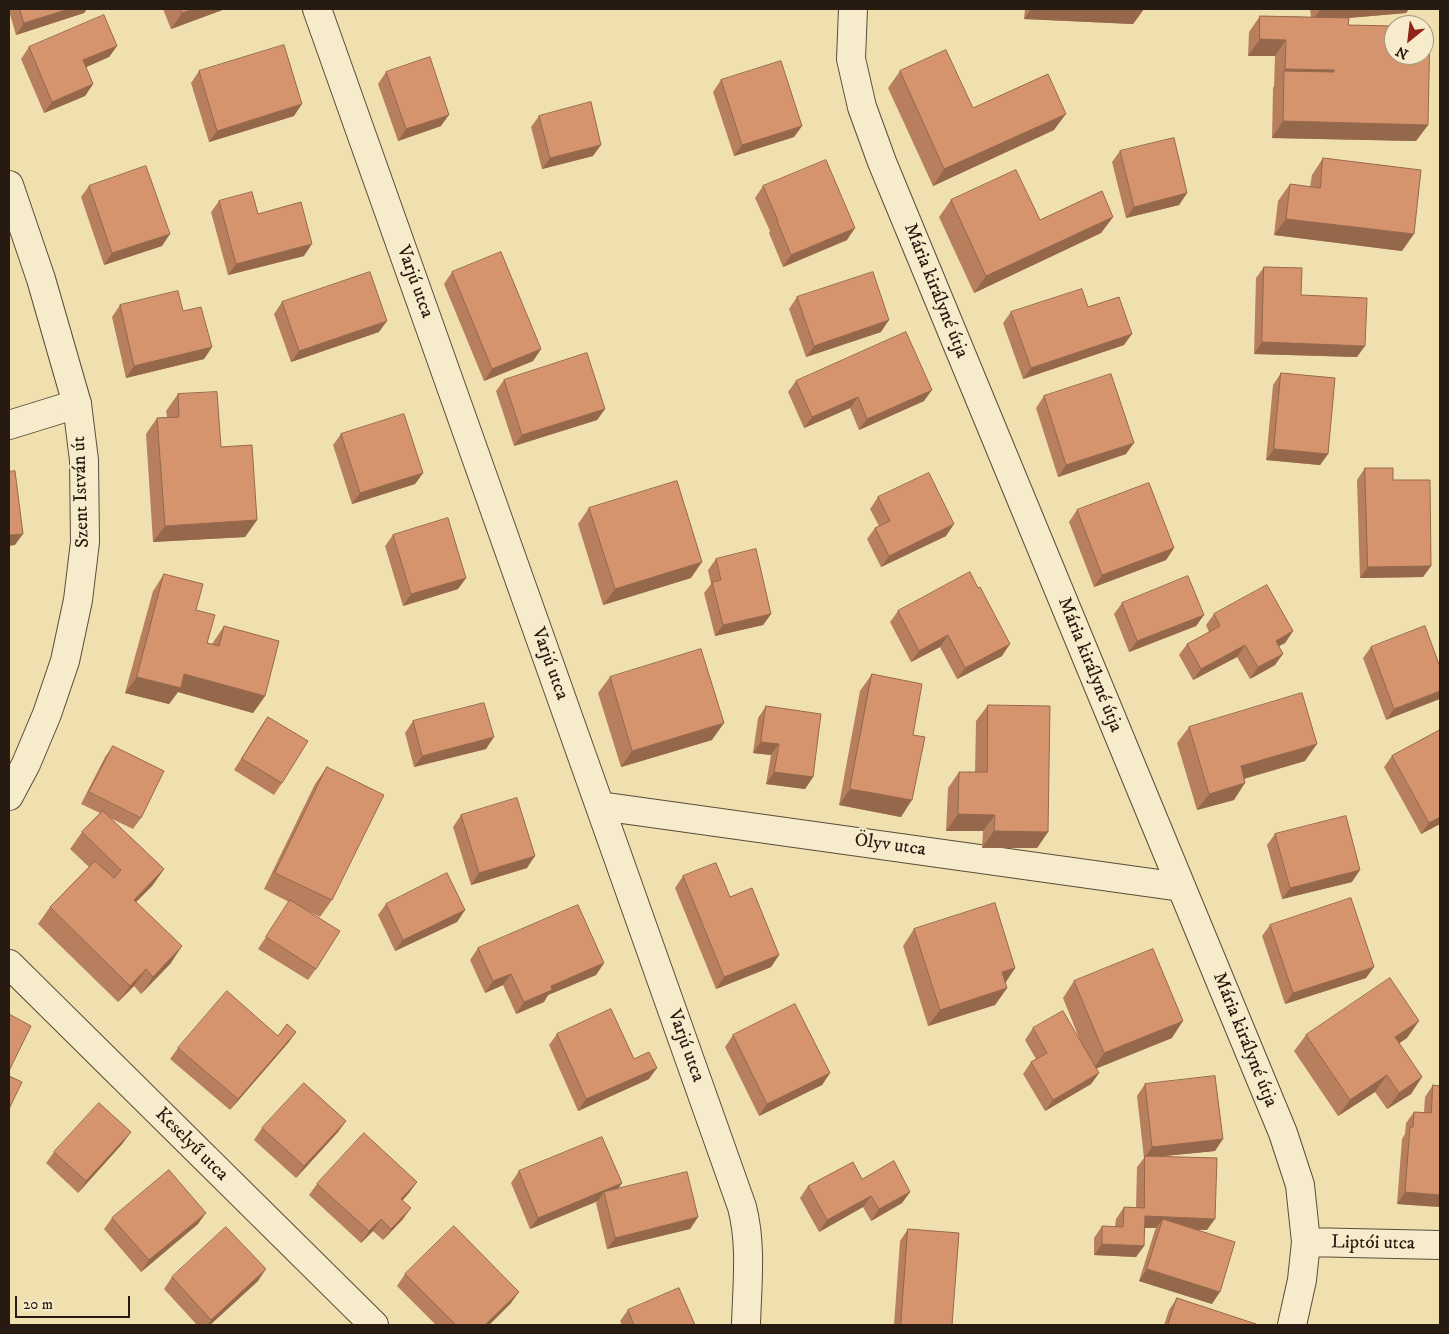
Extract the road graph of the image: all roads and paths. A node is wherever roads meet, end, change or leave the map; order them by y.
1 (317, 9) edge
2 (853, 9) edge
3 (9, 185) edge
4 (77, 404) junction
5 (9, 425) edge
6 (9, 796) edge
7 (600, 806) junction
8 (1181, 887) junction
9 (9, 964) edge
10 (1306, 1242) junction
11 (1440, 1245) edge
12 (374, 1325) edge
13 (746, 1325) edge
14 (1292, 1325) edge

1 - 7 street, Varjú utca
2 - 8 street, Mária királyné útja
3 - 4 street, Szent István út
4 - 5 street
4 - 6 street, Szent István út
7 - 8 street, Ölyv utca
7 - 13 street, Varjú utca
8 - 10 street, Mária királyné útja
9 - 12 street, Keselyű utca
10 - 11 street, Liptói utca
10 - 14 street, Mária királyné útja

